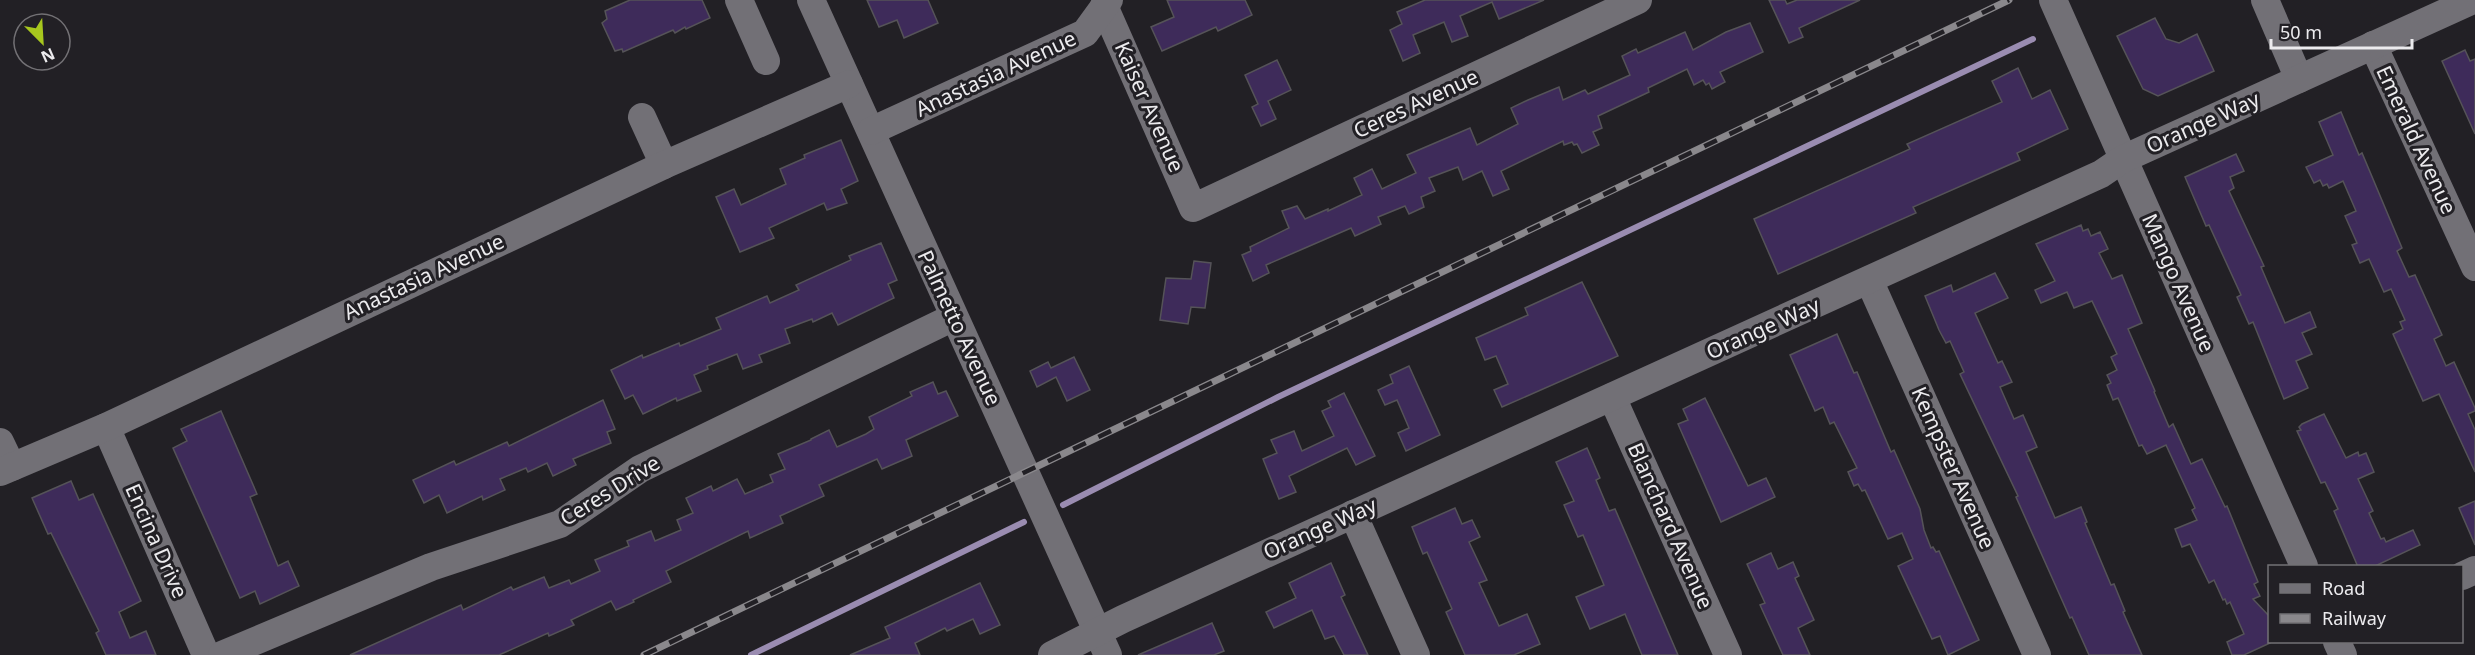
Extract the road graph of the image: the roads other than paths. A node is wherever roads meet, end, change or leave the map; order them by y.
1 (739, 0) edge
2 (811, 0) edge
3 (1638, 0) edge
4 (2053, 0) edge
5 (2265, 0) edge
6 (2473, 0) edge
7 (1107, 3) edge
8 (2444, 6) edge
9 (2373, 45) junction
10 (766, 61) dead end
11 (2299, 79) junction
12 (849, 84) junction
13 (642, 117) dead end
14 (871, 131) junction
15 (2123, 159) junction
16 (664, 165) junction
17 (1193, 207) joint
18 (2475, 267) edge
19 (1869, 280) junction
20 (954, 317) junction
21 (1612, 397) junction
22 (106, 427) junction
23 (0, 442) edge
24 (6, 470) edge
25 (1353, 514) junction
26 (2303, 565) edge
27 (1103, 644) edge
28 (206, 655) edge
29 (222, 655) edge
30 (1052, 655) edge
31 (1416, 655) edge
32 (1728, 655) edge
33 (2037, 655) edge

1 - 10 street
2 - 12 street, Palmetto Avenue
3 - 17 street, Ceres Avenue
4 - 15 street, Mango Avenue
5 - 11 street
6 - 8 street, Orange Way
7 - 14 street, Anastasia Avenue
7 - 17 street, Kaiser Avenue
8 - 9 street, Orange Way
9 - 11 street, Orange Way
9 - 18 street, Emerald Avenue
11 - 15 street, Orange Way
12 - 14 street, Palmetto Avenue
12 - 16 street, Anastasia Avenue
13 - 16 street
14 - 20 street, Palmetto Avenue
15 - 19 street, Orange Way
15 - 26 street, Mango Avenue
16 - 22 street, Anastasia Avenue
19 - 21 street, Orange Way
19 - 33 street, Kempster Avenue
20 - 27 street, Palmetto Avenue
20 - 29 street, Ceres Drive
21 - 25 street, Orange Way
21 - 32 street, Blanchard Avenue
22 - 24 street, Anastasia Avenue
22 - 28 street, Encina Drive
23 - 24 street
25 - 27 street, Orange Way
25 - 31 street
27 - 30 street, Orange Way

